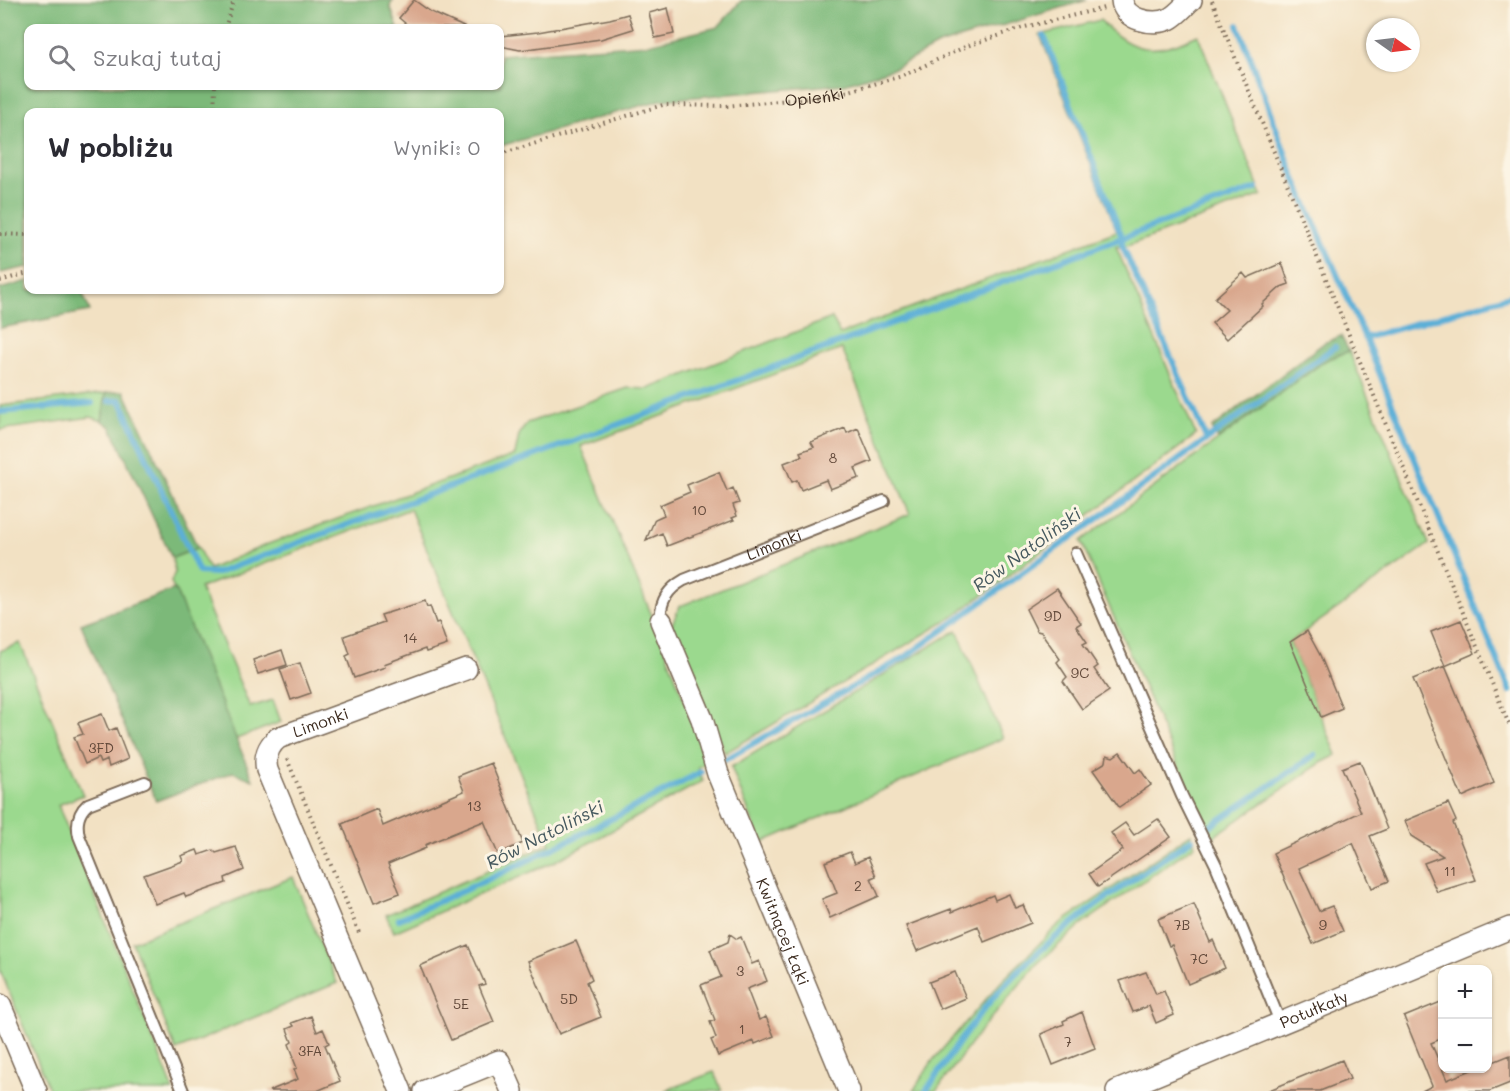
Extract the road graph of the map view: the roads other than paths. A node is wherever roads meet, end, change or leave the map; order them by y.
1 (1191, 0) edge
2 (1122, 2) edge
3 (884, 501) dead end
4 (1076, 553) dead end
5 (661, 621) joint
6 (466, 669) dead end
7 (146, 782) dead end
8 (1510, 928) edge
9 (0, 1005) edge
10 (1280, 1023) junction
11 (36, 1091) edge
12 (183, 1091) edge
13 (401, 1091) edge
14 (425, 1091) edge
15 (512, 1091) edge
16 (849, 1091) edge
17 (1117, 1091) edge

1 - 2 street
3 - 5 lane, Limonki
4 - 10 lane
5 - 16 street, Kwitnącej Łąki
6 - 13 street, Limonki
7 - 12 lane
8 - 10 street, Potułkały
9 - 11 street
10 - 17 street, Potułkały
14 - 15 street

